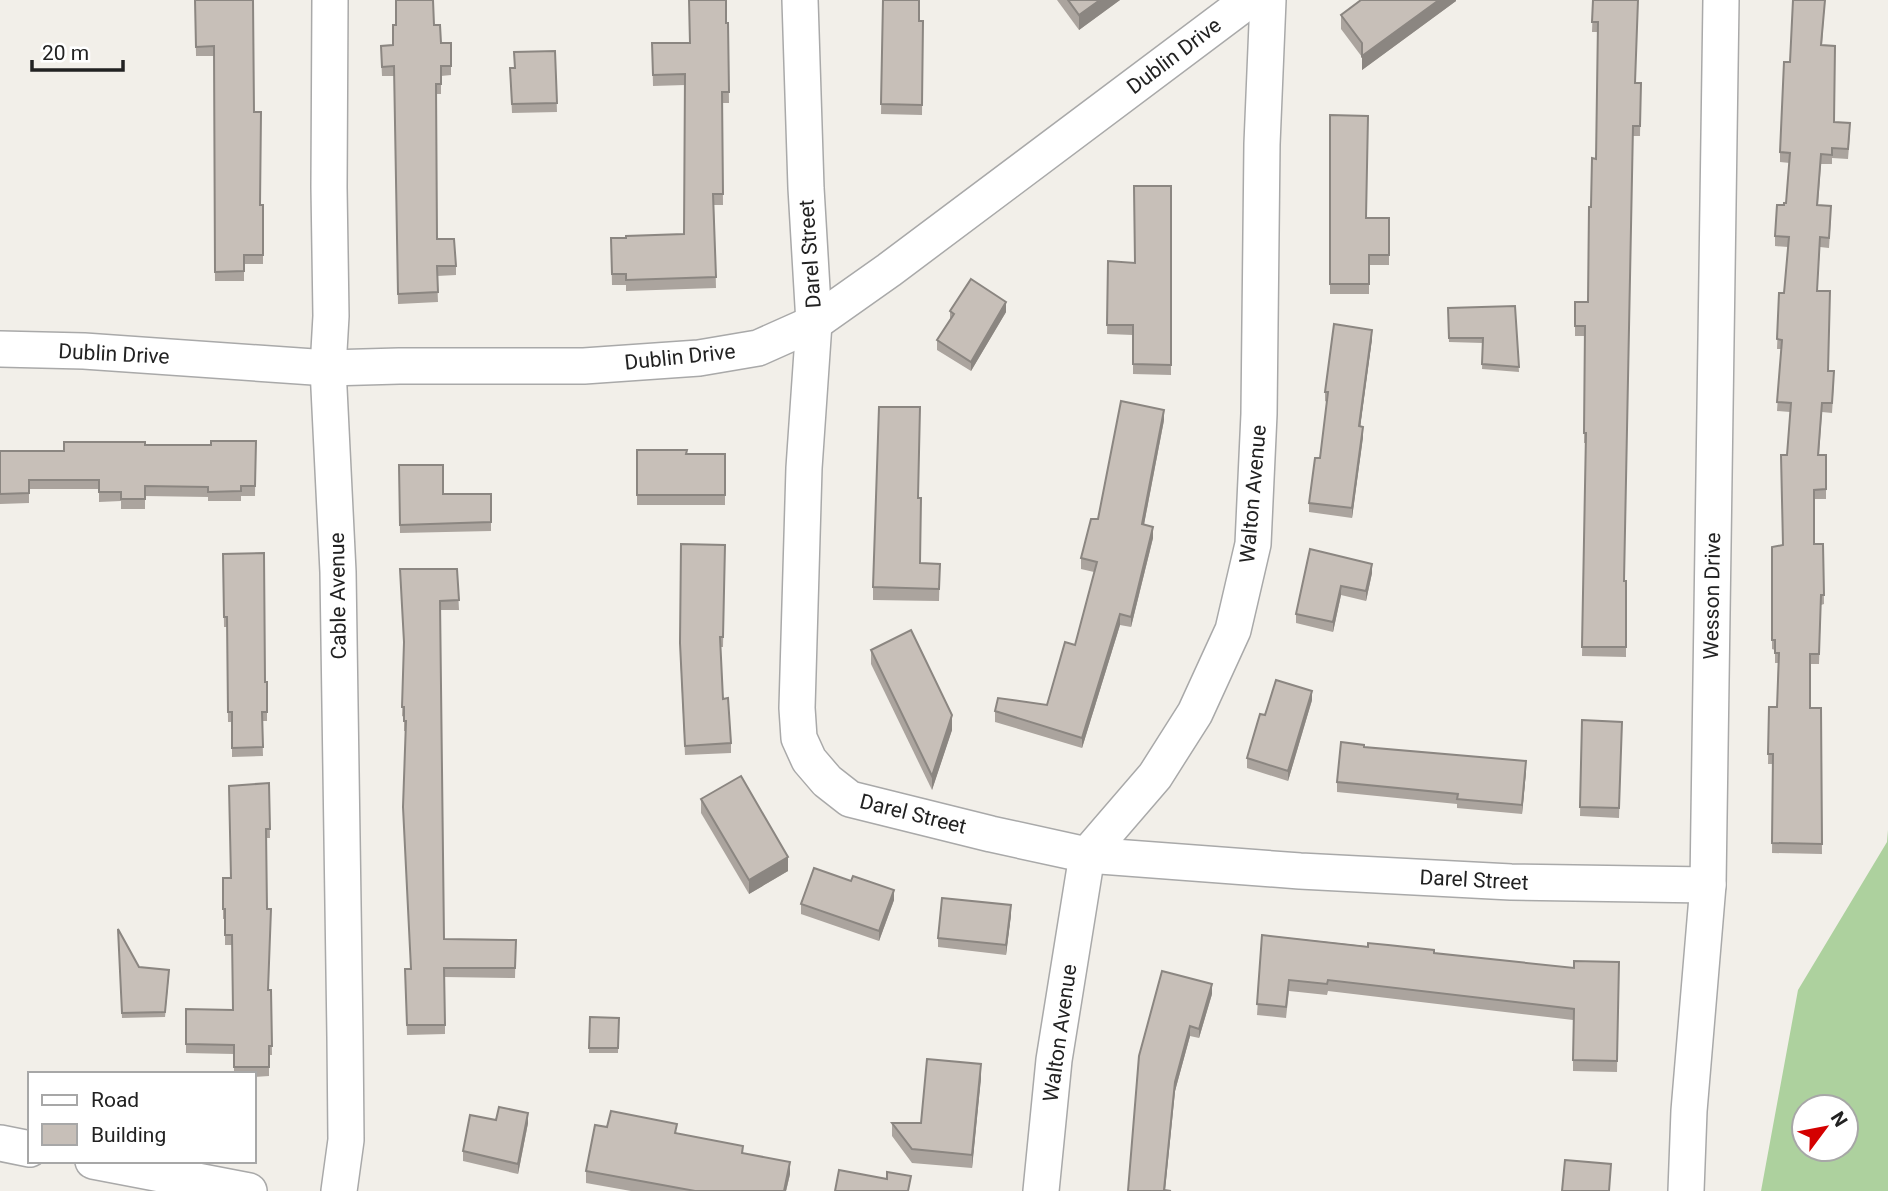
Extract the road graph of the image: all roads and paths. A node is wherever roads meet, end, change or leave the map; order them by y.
1 (330, 0) edge
2 (800, 0) edge
3 (1248, 0) edge
4 (1268, 0) edge
5 (1721, 0) edge
6 (814, 323) junction
7 (0, 349) edge
8 (328, 368) junction
9 (1087, 855) junction
10 (1708, 885) junction
11 (0, 1143) edge
12 (28, 1149) edge
13 (103, 1163) edge
14 (248, 1191) edge
15 (339, 1191) edge
16 (1041, 1191) edge
17 (1686, 1191) edge

1 - 8 street, Cable Avenue
2 - 6 street, Darel Street
3 - 6 street, Dublin Drive
4 - 9 street, Walton Avenue
5 - 10 street, Wesson Drive
6 - 8 street, Dublin Drive
6 - 9 street, Darel Street
7 - 8 street, Dublin Drive
8 - 15 street, Cable Avenue
9 - 10 street, Darel Street
9 - 16 street, Walton Avenue
10 - 17 street, Wesson Drive
11 - 12 street
13 - 14 street

